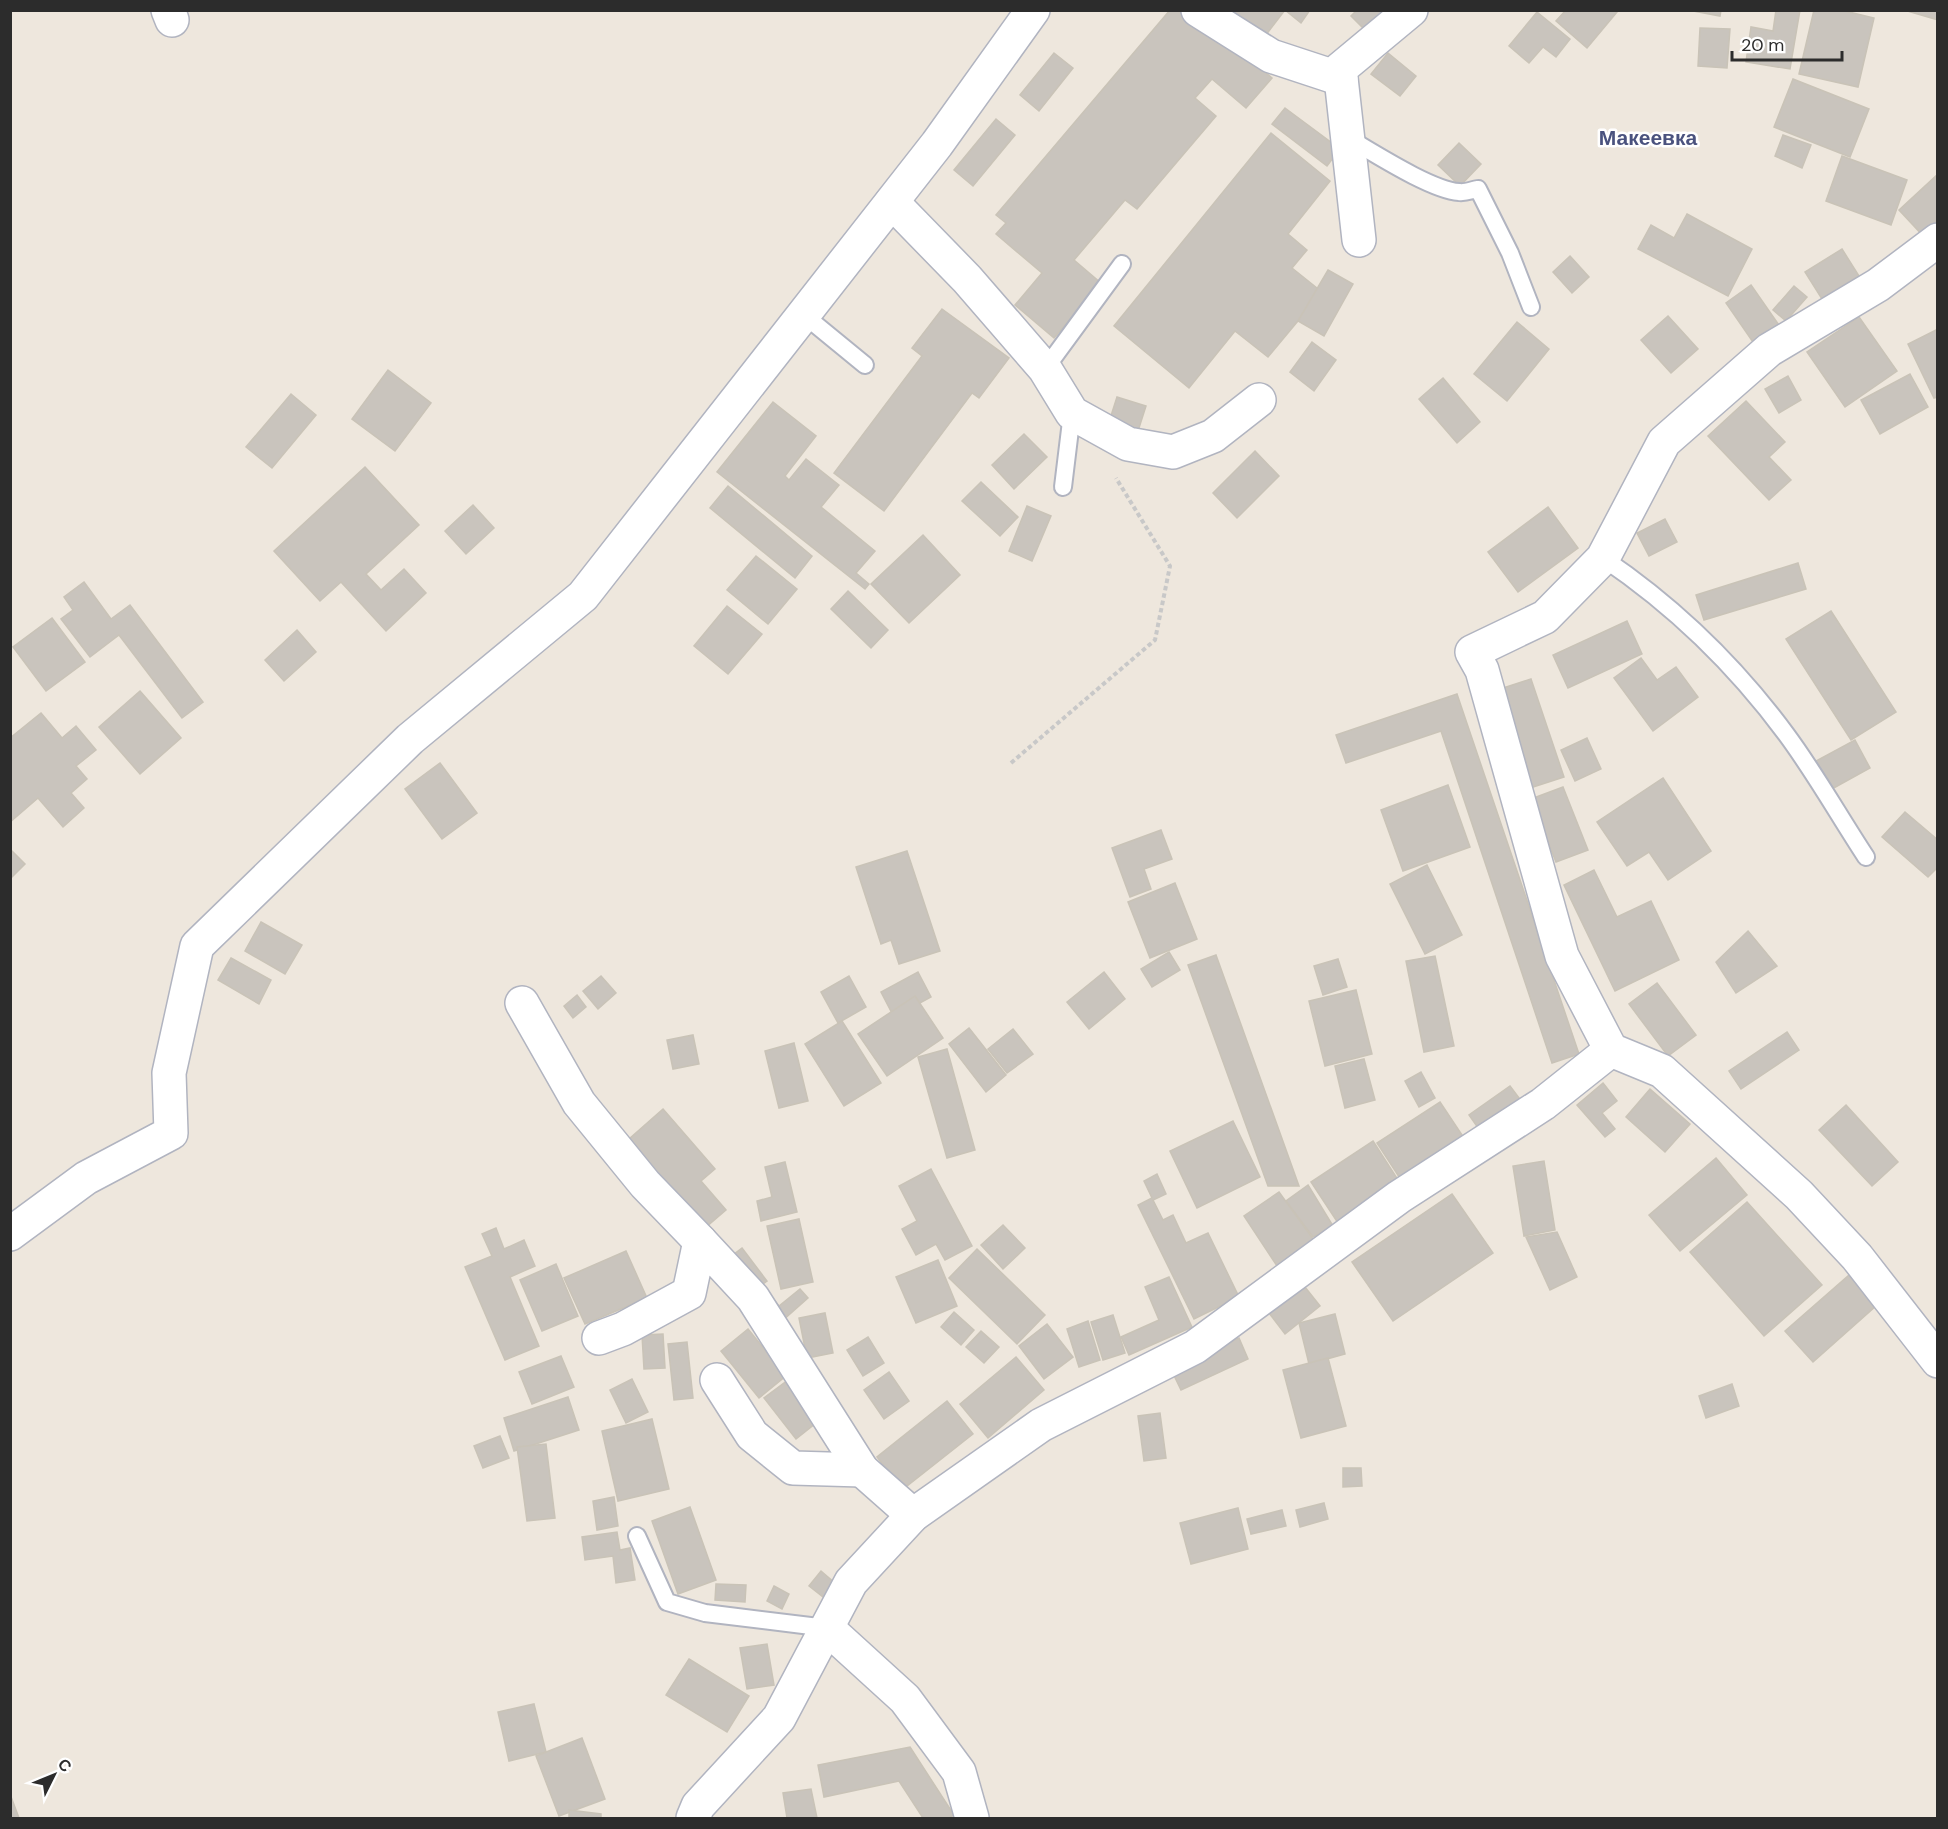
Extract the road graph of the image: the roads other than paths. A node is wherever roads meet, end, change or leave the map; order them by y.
1 (1033, 10) edge
2 (1198, 10) edge
3 (1411, 10) edge
4 (1341, 79) junction
5 (1348, 138) junction
6 (892, 202) junction
7 (1359, 240) dead end
8 (1938, 240) edge
9 (1122, 264) dead end
10 (1530, 307) dead end
11 (804, 315) junction
12 (865, 365) dead end
13 (1045, 369) junction
14 (1259, 400) dead end
15 (1072, 413) junction
16 (1063, 487) dead end
17 (1603, 558) junction
18 (1866, 857) dead end
19 (522, 1003) dead end
20 (1611, 1050) junction
21 (10, 1234) edge
22 (700, 1241) junction
23 (599, 1338) dead end
24 (1938, 1361) edge
25 (717, 1380) dead end
26 (862, 1470) junction
27 (913, 1515) junction
28 (636, 1536) dead end
29 (827, 1628) junction
30 (693, 1818) edge
31 (972, 1818) edge

1 - 6 street
2 - 4 street
3 - 4 street
4 - 5 street
5 - 7 street
5 - 10 lane
6 - 11 street
6 - 13 street
8 - 17 street
9 - 13 lane
11 - 12 lane
11 - 21 street
13 - 15 street
14 - 15 street
15 - 16 lane
17 - 18 lane
17 - 20 street
19 - 22 street
20 - 24 street
20 - 27 street
22 - 23 street
22 - 26 street
25 - 26 street
26 - 27 street
27 - 29 street
28 - 29 lane
29 - 30 street
29 - 31 street

